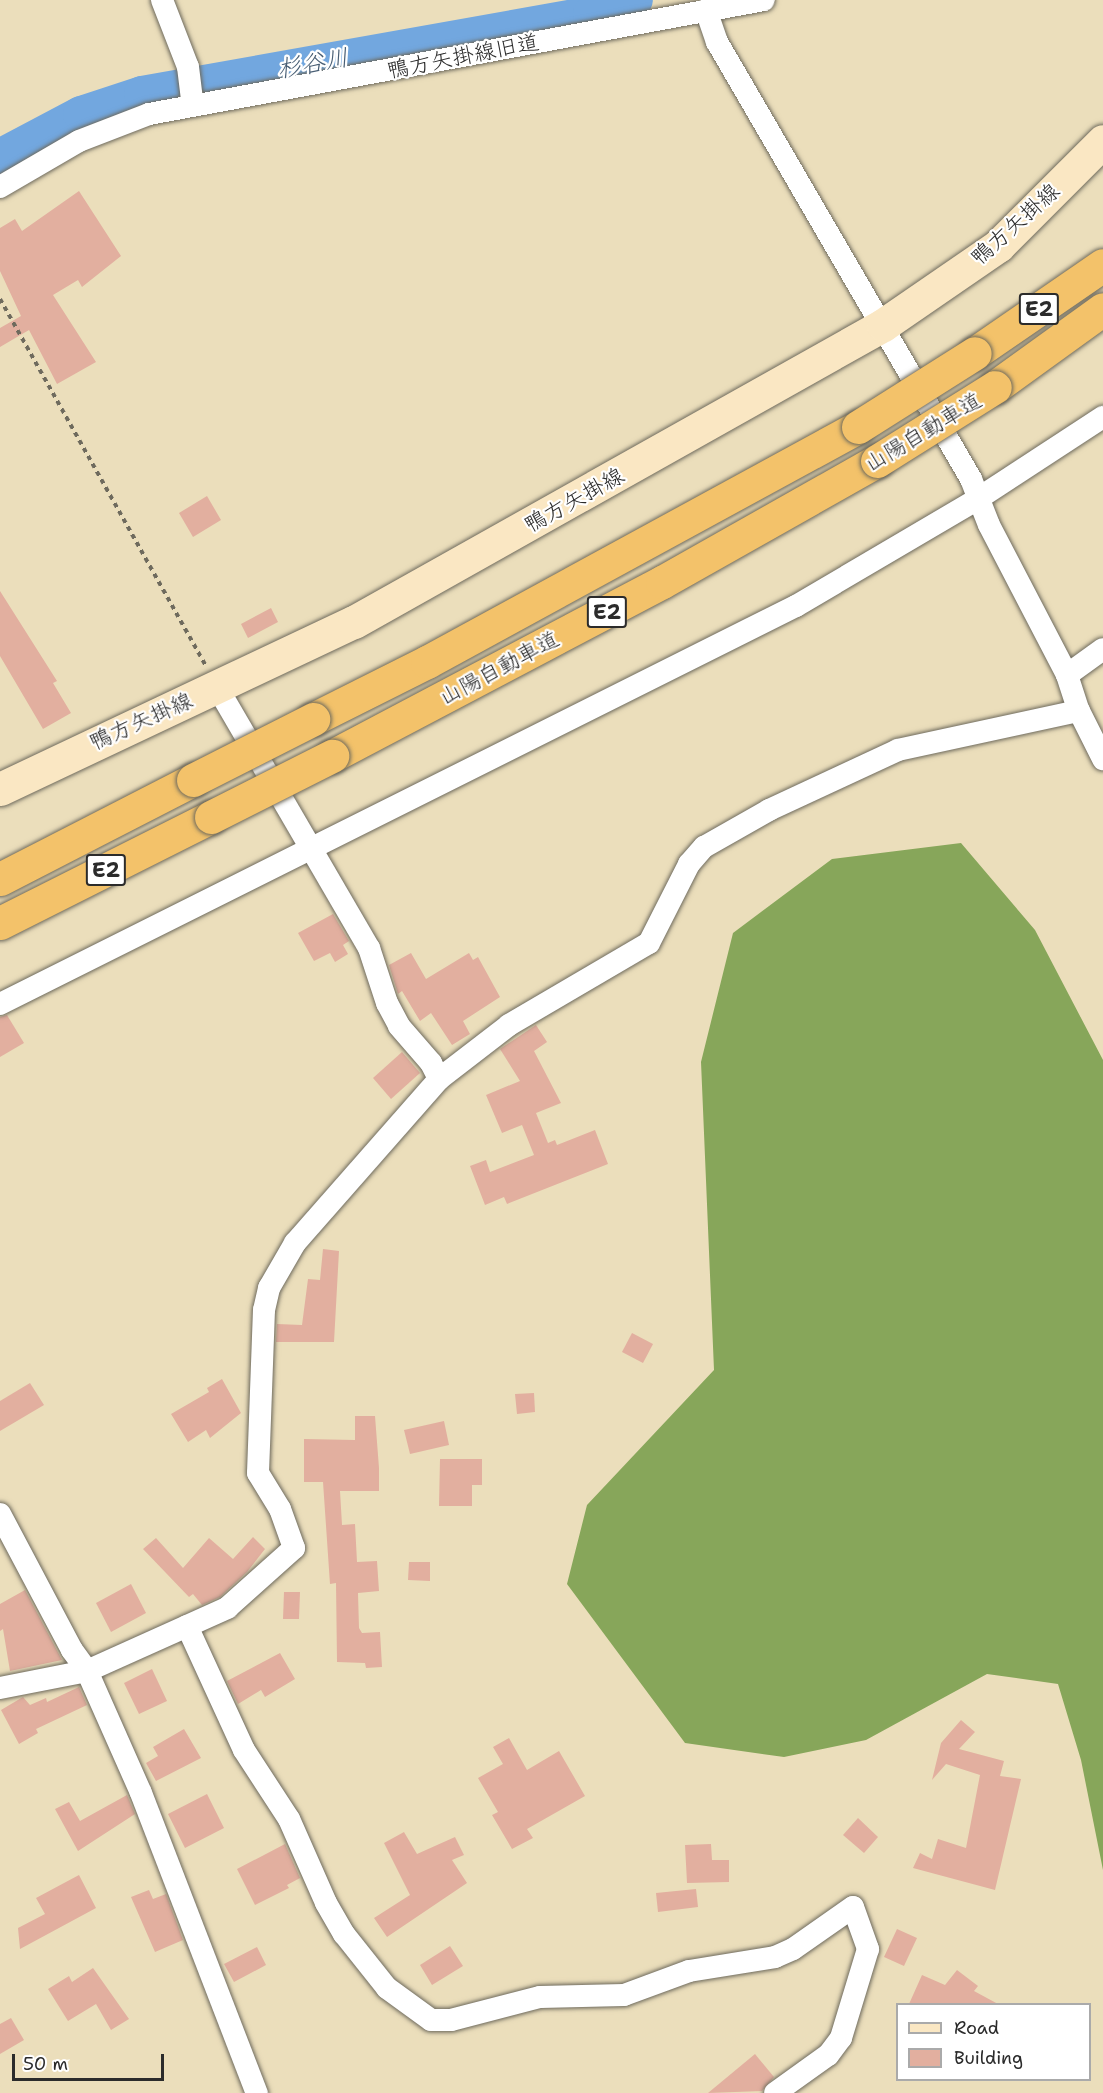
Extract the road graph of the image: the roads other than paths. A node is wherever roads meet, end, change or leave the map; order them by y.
1 (162, 0) edge
2 (764, 0) edge
3 (706, 10) junction
4 (193, 100) junction
5 (1103, 141) edge
6 (0, 187) edge
7 (1103, 265) edge
8 (1103, 309) edge
9 (883, 325) junction
10 (1103, 417) edge
11 (979, 498) junction
12 (1103, 649) edge
13 (1067, 675) junction
14 (217, 687) junction
15 (1079, 711) junction
16 (1103, 759) edge
17 (0, 789) edge
18 (313, 849) junction
19 (0, 879) edge
20 (0, 923) edge
21 (0, 1004) edge
22 (439, 1079) junction
23 (0, 1514) edge
24 (187, 1626) junction
25 (87, 1671) junction
26 (0, 1688) edge
27 (257, 2093) edge
28 (775, 2093) edge

1 - 4 street
2 - 3 street, 鴨方矢掛線旧道
3 - 4 street, 鴨方矢掛線旧道
3 - 9 street
4 - 6 street, 鴨方矢掛線旧道
5 - 9 main road, 鴨方矢掛線
7 - 19 highway, 山陽自動車道 / E2, bridge
8 - 20 highway, 山陽自動車道 / E2, bridge
9 - 11 street
9 - 14 main road, 鴨方矢掛線
10 - 11 street
11 - 13 street
11 - 18 street
12 - 13 street
13 - 15 street
14 - 17 main road, 鴨方矢掛線
14 - 18 street
15 - 16 street
15 - 22 street
18 - 21 street
18 - 22 street
22 - 24 street
23 - 25 street
24 - 25 street
24 - 28 street
25 - 26 street
25 - 27 street

